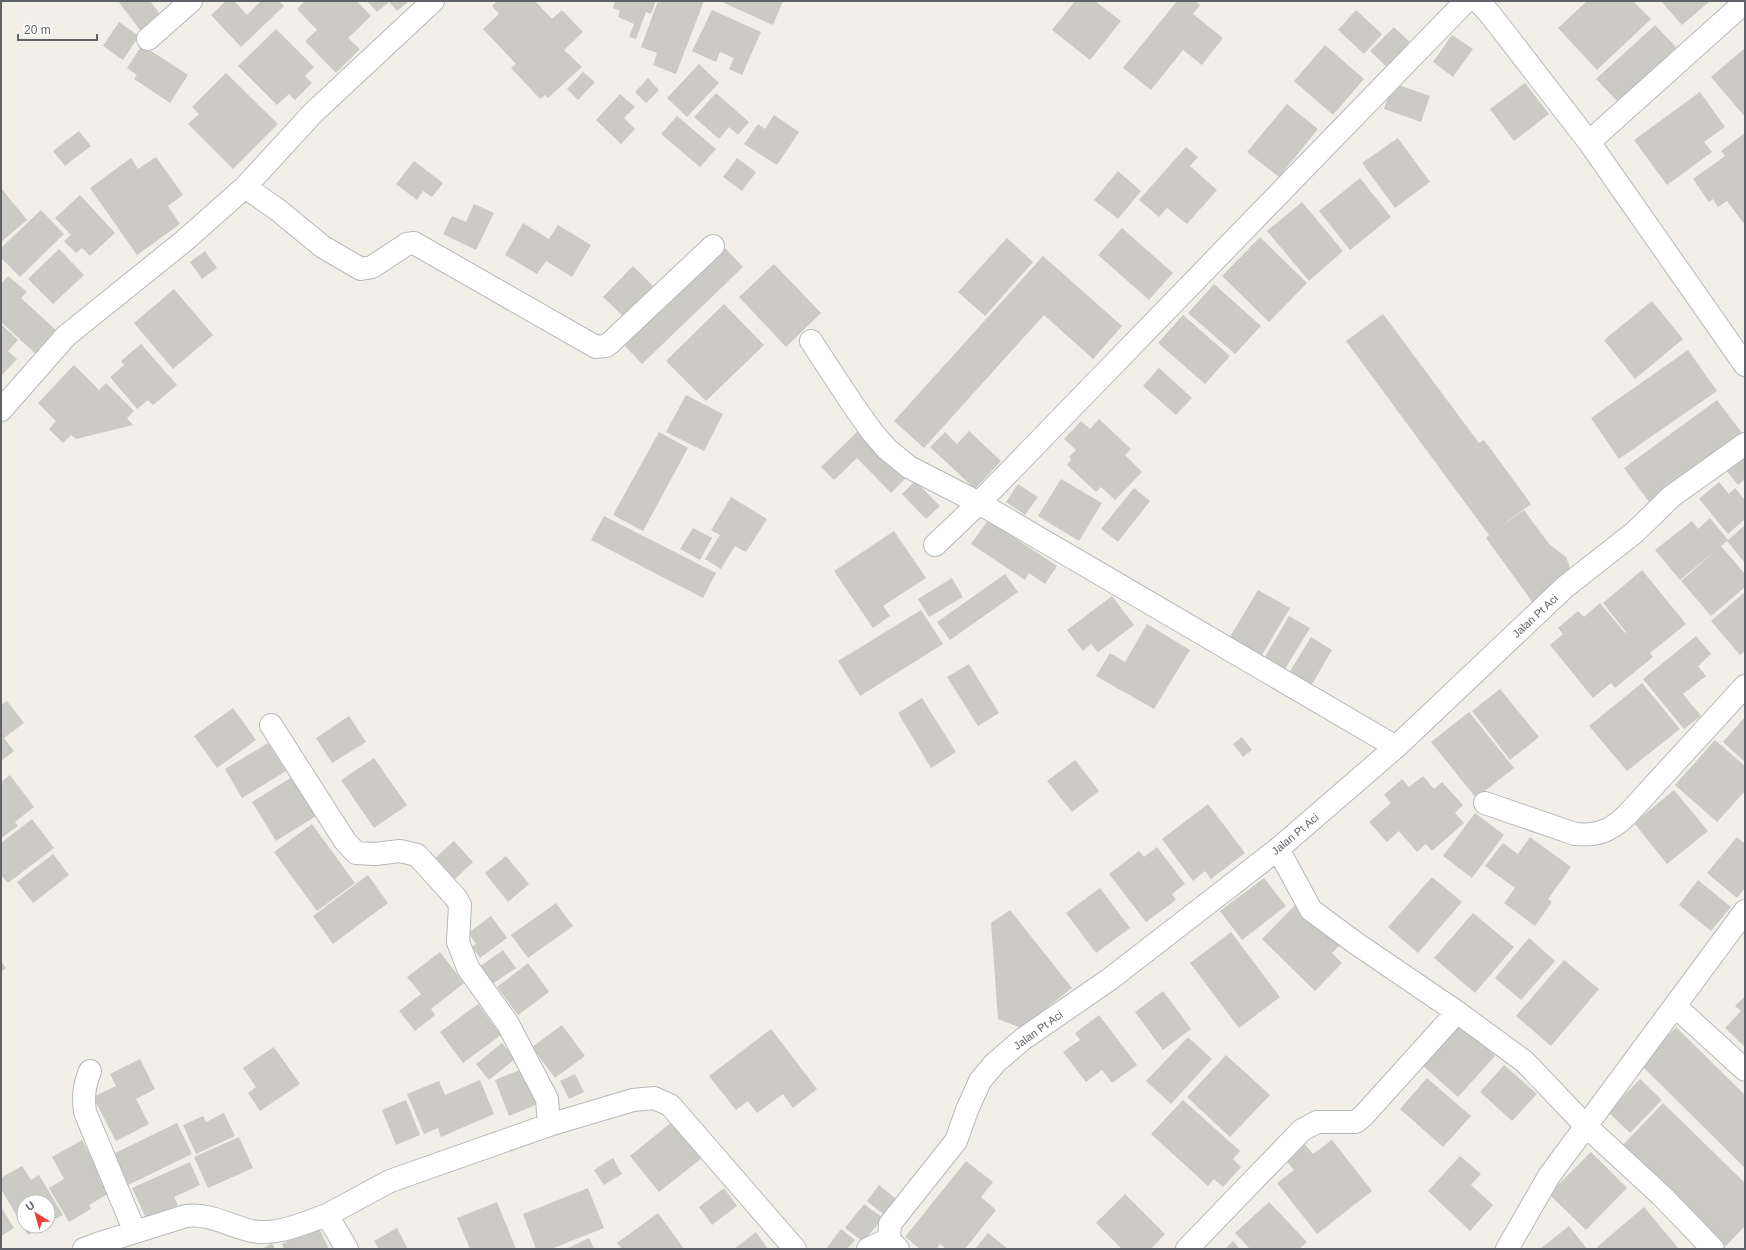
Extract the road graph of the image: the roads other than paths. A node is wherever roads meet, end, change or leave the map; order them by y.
1 (191, 1) edge
2 (433, 1) edge
3 (1478, 1) edge
4 (1745, 2) edge
5 (1460, 7) edge
6 (148, 39) dead end
7 (1589, 142) junction
8 (245, 187) junction
9 (713, 246) dead end
10 (810, 341) dead end
11 (1745, 364) edge
12 (1, 410) edge
13 (1745, 444) edge
14 (979, 503) junction
15 (934, 545) dead end
16 (1745, 686) edge
17 (271, 725) dead end
18 (1396, 747) junction
19 (1485, 803) dead end
20 (1278, 849) junction
21 (1745, 911) edge
22 (1675, 1006) junction
23 (1457, 1012) junction
24 (1745, 1070) edge
25 (90, 1071) dead end
26 (549, 1125) junction
27 (1586, 1126) junction
28 (327, 1215) junction
29 (135, 1232) junction
30 (894, 1244) edge
31 (84, 1249) edge
32 (347, 1249) edge
33 (795, 1249) edge
34 (868, 1249) edge
35 (1188, 1249) edge
36 (1507, 1249) edge
37 (1713, 1249) edge

1 - 6 street
2 - 8 street
3 - 7 street
4 - 7 street
5 - 14 street
7 - 11 street
8 - 9 street
8 - 12 street
10 - 14 street
13 - 18 street, Jalan Pt Aci
14 - 15 street
14 - 18 street
16 - 19 street
17 - 26 street
18 - 20 street, Jalan Pt Aci
20 - 23 street
20 - 30 street, Jalan Pt Aci
21 - 22 street
22 - 24 street
22 - 27 street
23 - 27 street
23 - 35 street
25 - 29 street
26 - 28 street
26 - 33 street
27 - 36 street
27 - 37 street
28 - 29 street
28 - 32 street
29 - 31 street
30 - 34 street

